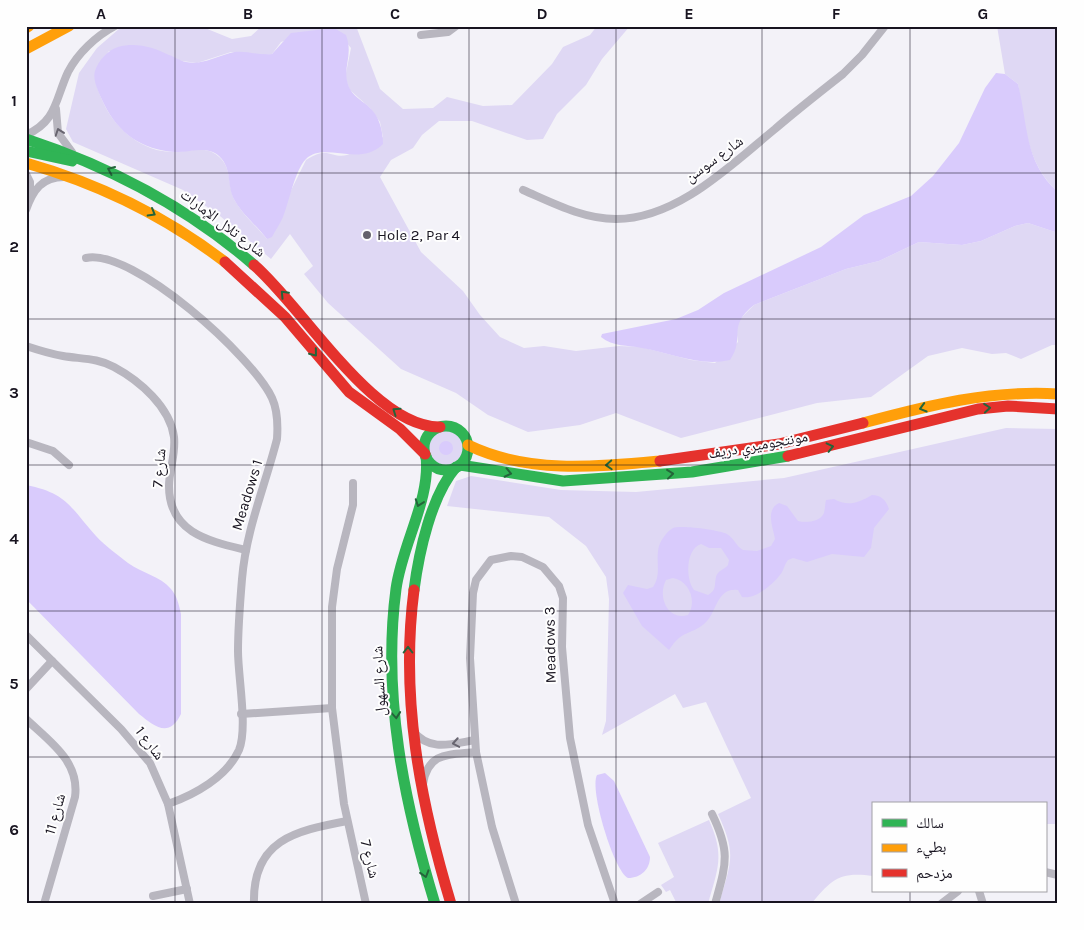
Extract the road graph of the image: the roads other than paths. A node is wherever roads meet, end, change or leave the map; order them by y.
1 (69, 26) edge
2 (115, 26) edge
3 (456, 26) edge
4 (884, 26) edge
5 (421, 35) dead end
6 (26, 48) edge
7 (57, 104) junction
8 (26, 135) edge
9 (26, 140) edge
10 (26, 151) edge
11 (75, 155) junction
12 (89, 161) junction
13 (26, 163) edge
14 (26, 174) edge
15 (74, 177) junction
16 (523, 190) dead end
17 (30, 197) junction
18 (26, 210) edge
19 (86, 258) dead end
20 (26, 346) edge
21 (1058, 394) edge
22 (1058, 410) edge
23 (440, 427) junction
24 (26, 442) edge
25 (468, 445) junction
26 (425, 455) junction
27 (69, 464) dead end
28 (458, 466) junction
29 (353, 483) dead end
30 (246, 550) junction
31 (26, 635) edge
32 (52, 661) junction
33 (26, 689) edge
34 (332, 708) junction
35 (241, 714) junction
36 (26, 719) edge
37 (413, 731) junction
38 (474, 740) junction
39 (437, 746) junction
40 (476, 752) junction
41 (439, 757) junction
42 (422, 792) junction
43 (168, 804) junction
44 (712, 814) dead end
45 (347, 821) junction
46 (187, 889) junction
47 (658, 892) dead end
48 (957, 892) edge
49 (979, 892) edge
50 (153, 896) dead end
51 (44, 904) edge
52 (190, 904) edge
53 (254, 904) edge
54 (366, 904) edge
55 (435, 904) edge
56 (451, 904) edge
57 (516, 904) edge
58 (615, 904) edge
59 (640, 904) edge
60 (715, 904) edge
61 (941, 904) edge
62 (983, 904) edge

1 - 6 main road
2 - 7 street
3 - 5 street
4 - 16 street, شارع سوسن
7 - 8 street
11 -> 7 street
9 - 11 main road, شارع تلال الإمارات
10 - 12 main road
11 - 12 main road, شارع تلال الإمارات
23 -> 12 main road, شارع تلال الإمارات
13 - 15 main road, شارع تلال الإمارات
14 - 17 street
15 - 17 street
15 -> 26 main road, شارع تلال الإمارات
17 - 18 street
19 - 30 street, Meadows 1
20 - 30 street, شارع 7
21 -> 25 main road, مونتجوميري دريف
28 -> 22 main road, مونتجوميري دريف
23 - 25 main road
23 - 26 main road
24 - 27 street
25 - 28 main road
26 - 28 main road
26 -> 55 main road, شارع السهول
37 -> 28 main road, شارع السهول
29 - 34 street, شارع 7
30 - 35 street, Meadows 1
31 - 32 street, شارع 1
32 - 33 street
32 - 43 street, شارع 1
34 - 35 street
34 - 45 street, شارع 7
35 - 43 street, Meadows 1
36 - 51 street, شارع 11
37 - 39 street
37 - 42 main road, شارع السهول
38 -> 39 street
38 - 40 street, Meadows 3
38 - 58 street, Meadows 3
39 - 41 street
40 - 41 street
40 - 57 street, Meadows 3
41 - 42 street
42 - 56 main road, شارع السهول
43 - 46 street, شارع 1
44 - 60 street
45 - 53 street
45 - 54 street, شارع 7
46 - 50 street
46 - 52 street, شارع 1
47 - 59 street
48 - 61 street
49 - 62 street

